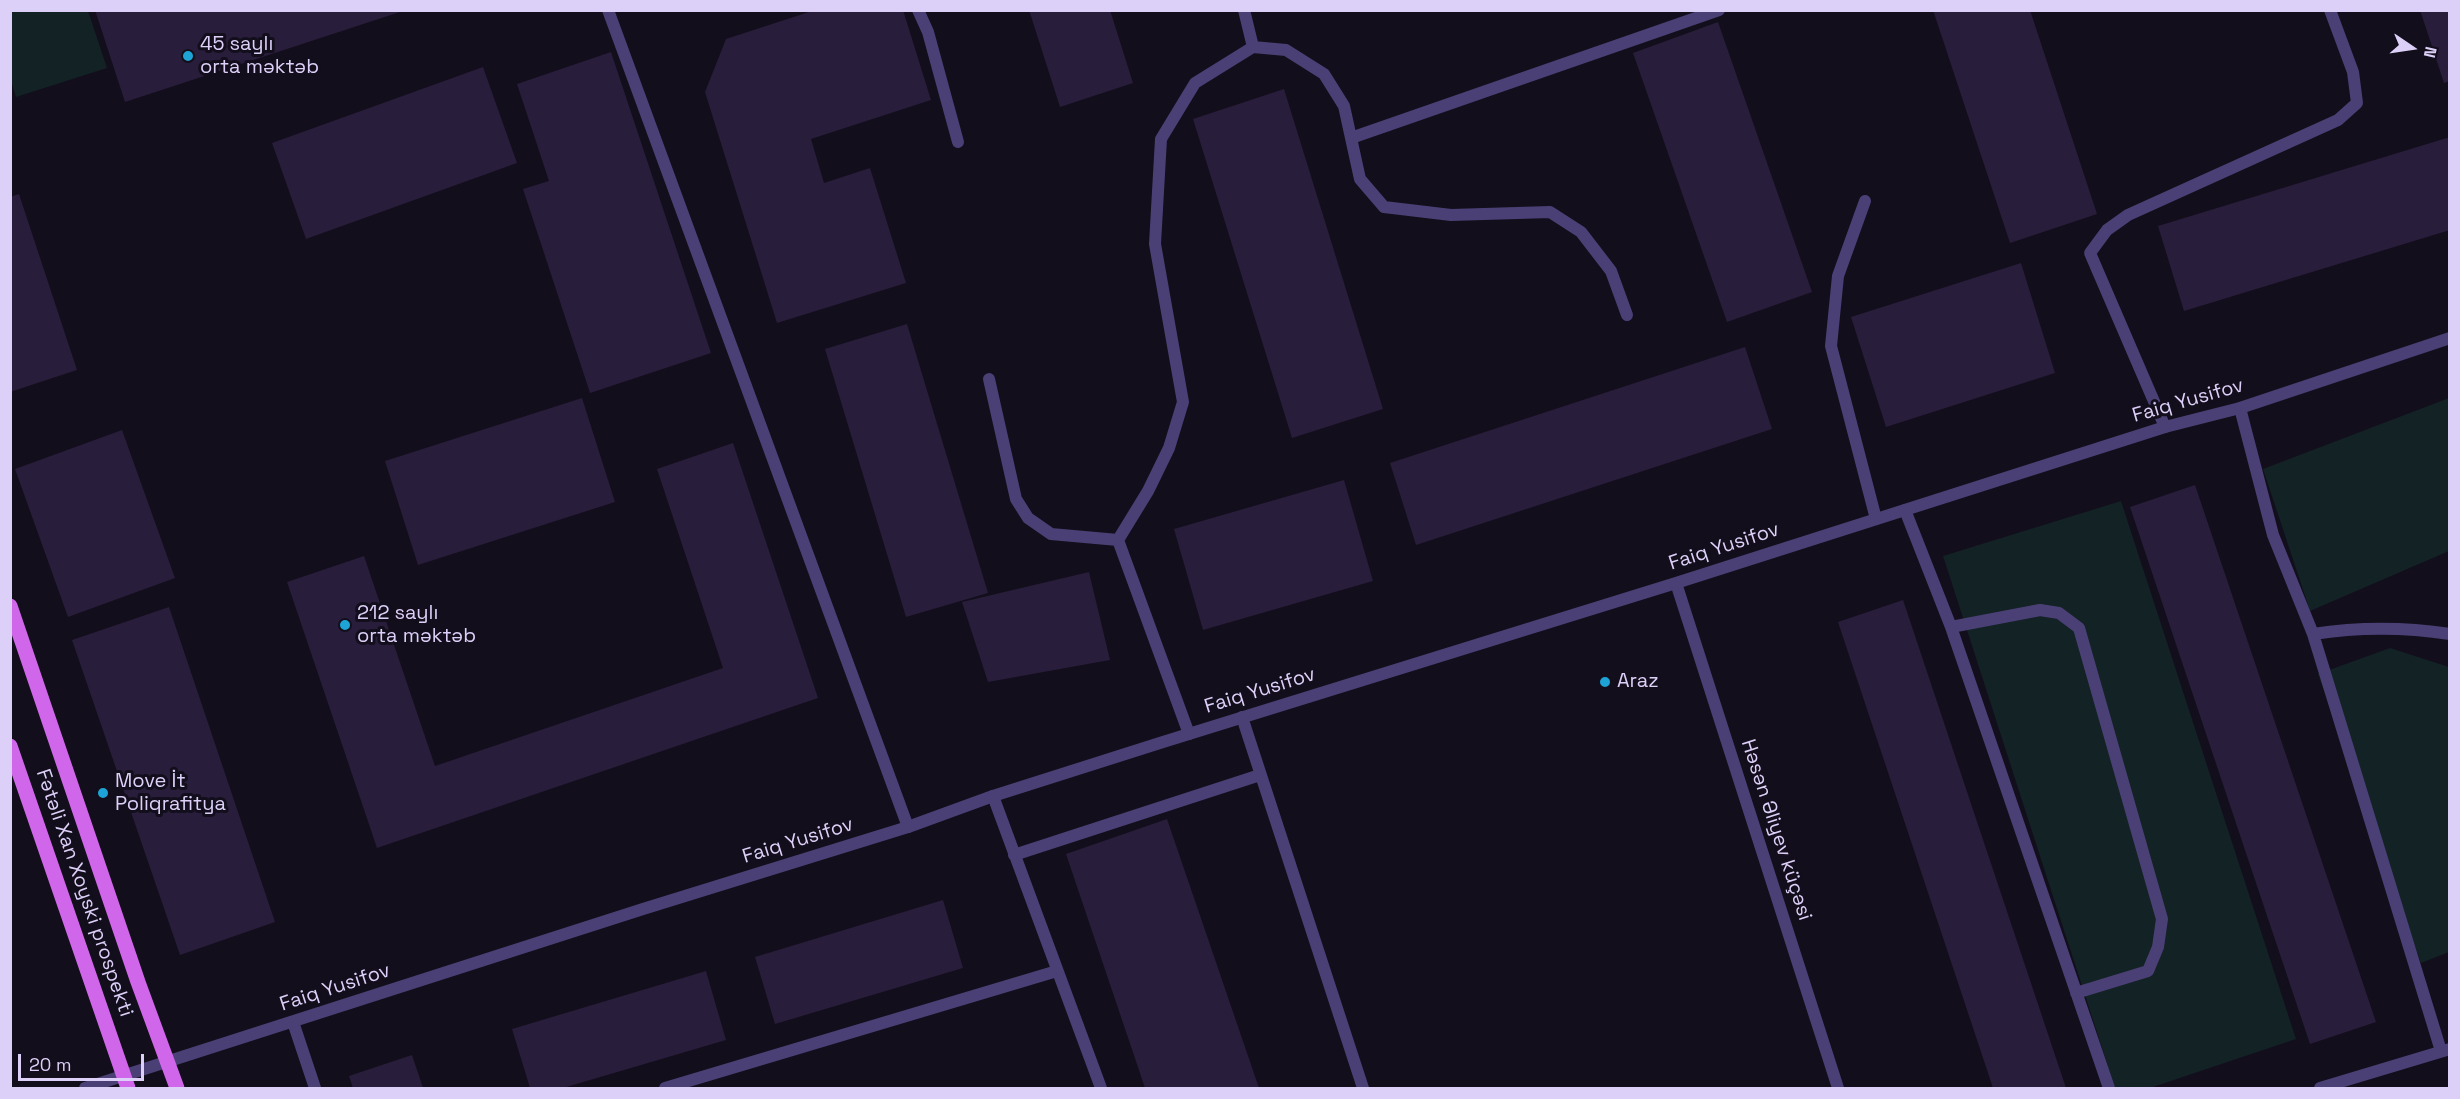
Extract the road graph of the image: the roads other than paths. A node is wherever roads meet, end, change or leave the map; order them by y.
1 (608, 10) edge
2 (918, 10) edge
3 (1244, 10) edge
4 (1719, 10) edge
5 (2330, 10) edge
6 (1253, 47) junction
7 (1351, 138) junction
8 (958, 142) dead end
9 (1865, 201) dead end
10 (1626, 315) dead end
11 (2450, 338) edge
12 (989, 379) dead end
13 (2240, 408) junction
14 (2165, 426) junction
15 (1905, 510) junction
16 (1876, 519) junction
17 (1118, 540) junction
18 (1676, 583) junction
19 (10, 606) edge
20 (1951, 627) junction
21 (2313, 634) junction
22 (2450, 634) edge
23 (1242, 717) junction
24 (1189, 734) junction
25 (10, 746) edge
26 (1260, 775) junction
27 (993, 796) junction
28 (908, 827) junction
29 (1014, 855) junction
30 (1057, 970) junction
31 (2076, 993) junction
32 (293, 1022) junction
33 (2445, 1050) edge
34 (167, 1061) junction
35 (126, 1083) edge
36 (85, 1089) edge
37 (177, 1089) edge
38 (315, 1089) edge
39 (665, 1089) edge
40 (1101, 1089) edge
41 (1363, 1089) edge
42 (1838, 1089) edge
43 (2109, 1089) edge
44 (2320, 1089) edge

1 - 28 street
2 - 8 street
3 - 6 street
4 - 7 street
5 - 14 street
6 - 7 street
6 - 17 street
7 - 10 street
9 - 16 street
11 - 13 street, Faiq Yusifov
12 - 17 street
13 - 14 street, Faiq Yusifov
13 - 21 street
14 - 15 street, Faiq Yusifov
15 - 16 street, Faiq Yusifov
15 - 20 street
16 - 18 street, Faiq Yusifov
17 - 24 street
18 - 23 street, Faiq Yusifov
18 - 42 street, Həsən Əliyev küçəsi
19 - 34 main road, Fətəli Xan Xoyski prospekti
20 - 31 street
20 - 31 street
21 - 22 street
21 - 33 street
23 - 24 street, Faiq Yusifov
23 - 26 street
24 - 27 street, Faiq Yusifov
25 - 35 main road, Fətəli Xan Xoyski prospekti
26 - 29 street
26 - 41 street
27 - 28 street, Faiq Yusifov
27 - 29 street
28 - 32 street, Faiq Yusifov
29 - 30 street
30 - 39 street
30 - 40 street
31 - 43 street
32 - 34 street, Faiq Yusifov
32 - 38 street
33 - 44 street
34 - 35 street, Faiq Yusifov
34 - 37 main road, Fətəli Xan Xoyski prospekti
35 - 36 street, Faiq Yusifov

